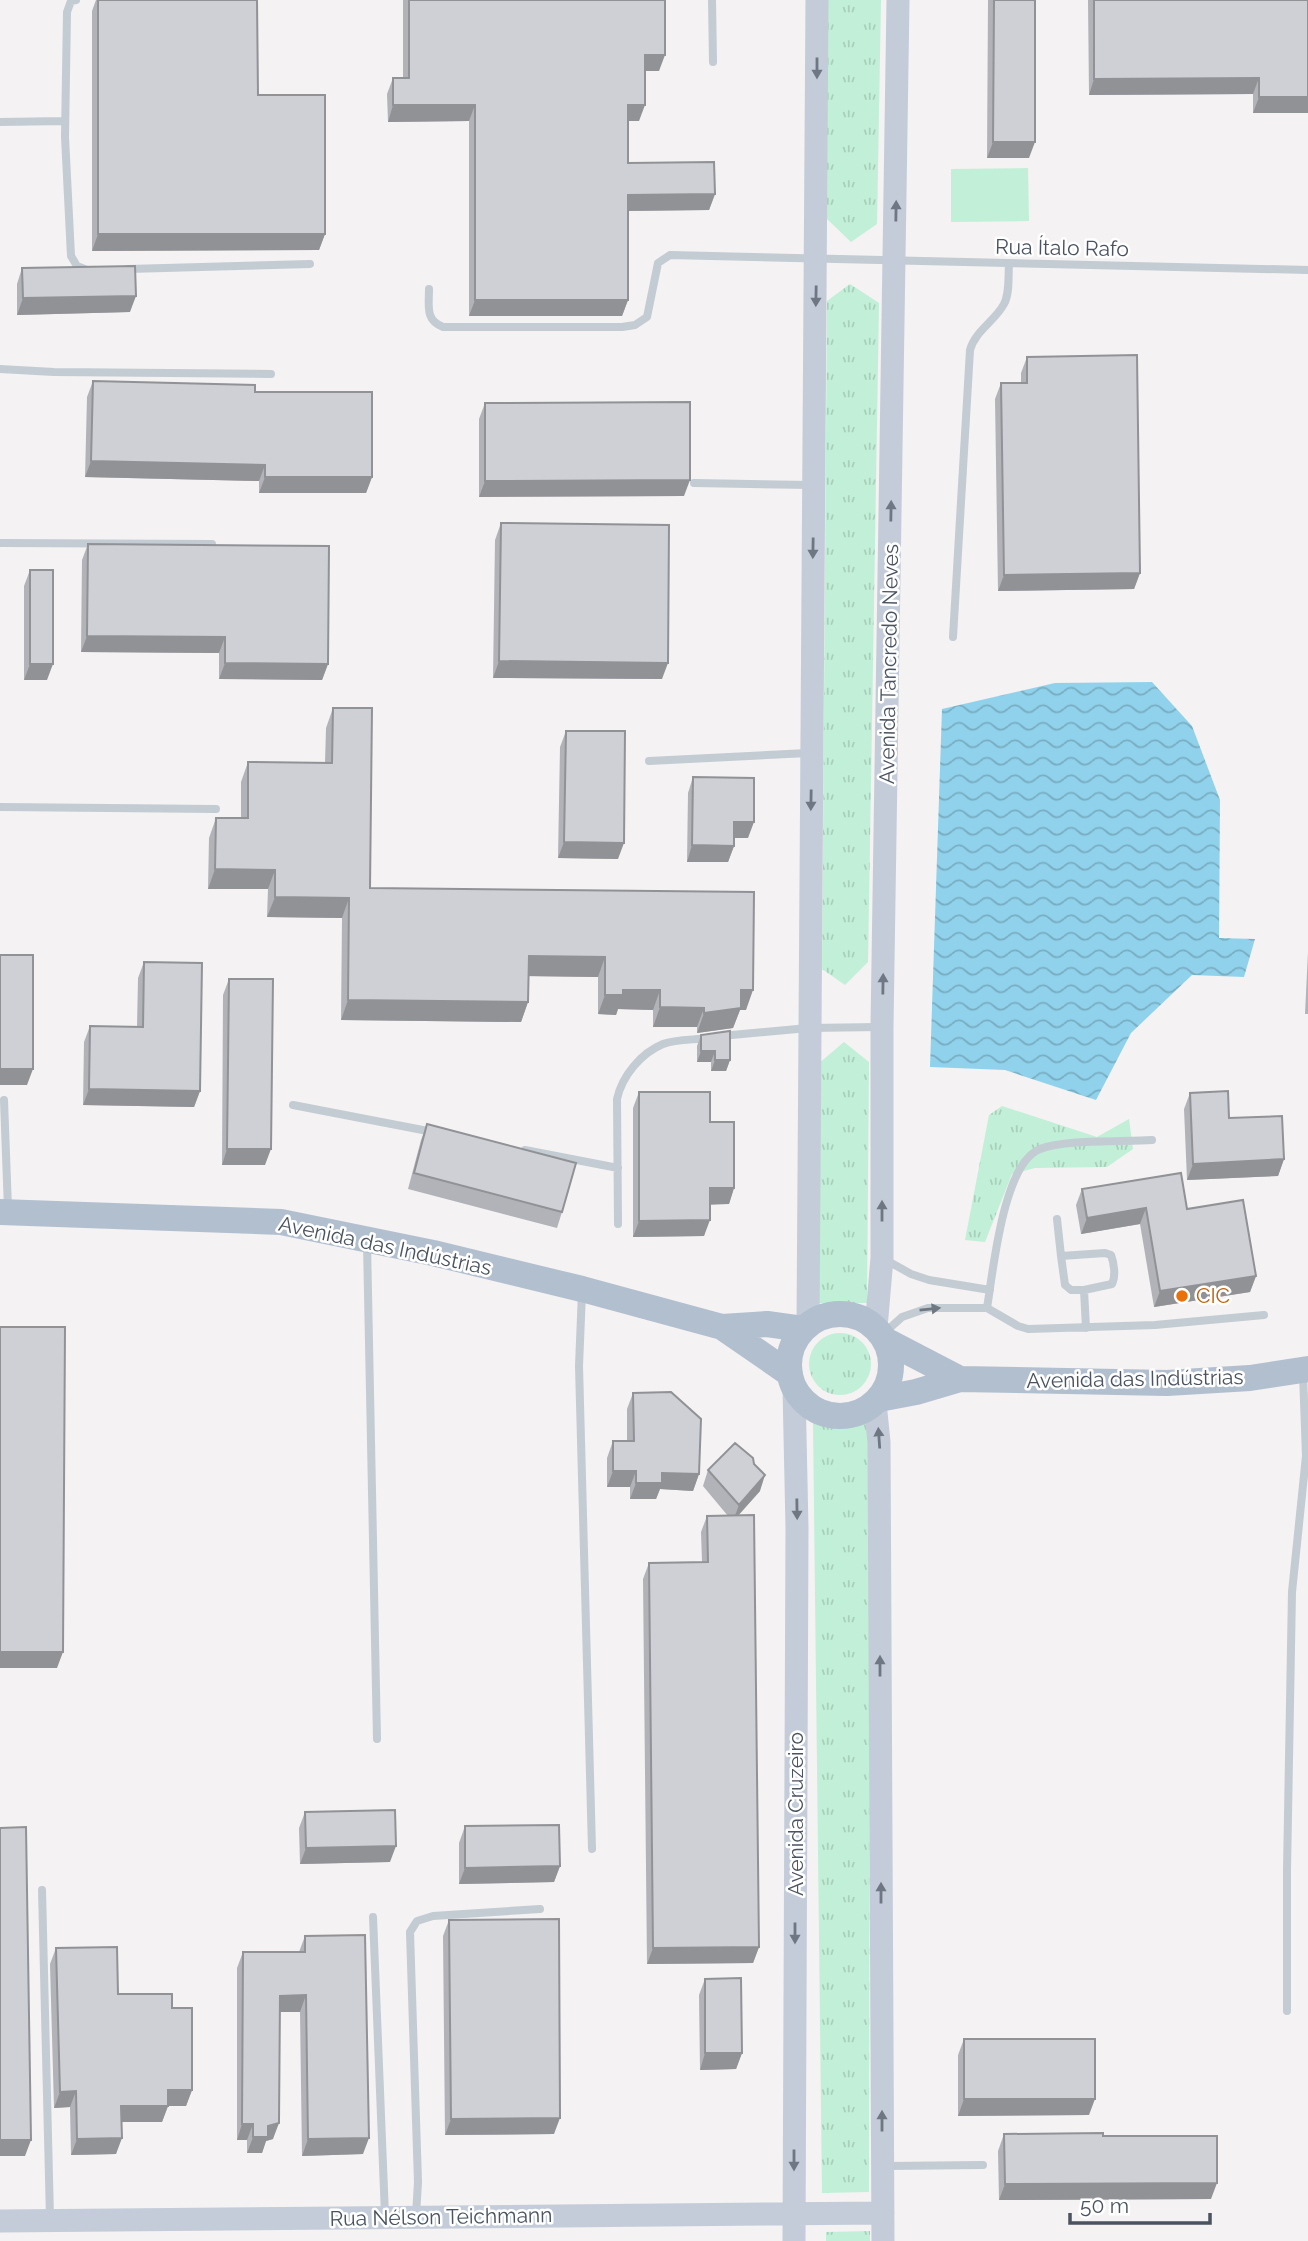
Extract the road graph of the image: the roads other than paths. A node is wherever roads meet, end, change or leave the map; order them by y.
1 (76, 0) edge
2 (712, 0) edge
3 (817, 0) edge
4 (898, 0) edge
5 (713, 62) dead end
6 (65, 121) junction
7 (0, 122) edge
8 (816, 260) junction
9 (895, 262) junction
10 (310, 264) dead end
11 (1009, 264) junction
12 (102, 270) edge
13 (116, 270) edge
14 (1308, 270) edge
15 (429, 289) dead end
16 (0, 369) edge
17 (271, 374) dead end
18 (694, 483) dead end
19 (814, 485) junction
20 (0, 543) edge
21 (212, 544) edge
22 (953, 637) dead end
23 (811, 753) junction
24 (649, 761) dead end
25 (0, 807) edge
26 (216, 809) dead end
27 (883, 1027) junction
28 (808, 1028) junction
29 (4, 1100) dead end
30 (293, 1105) dead end
31 (442, 1134) edge
32 (1152, 1140) dead end
33 (509, 1147) edge
34 (618, 1168) junction
35 (4, 1212) edge
36 (1057, 1219) dead end
37 (618, 1224) dead end
38 (367, 1240) junction
39 (1061, 1256) junction
40 (883, 1258) junction
41 (582, 1289) junction
42 (990, 1290) junction
43 (1084, 1290) junction
44 (987, 1308) junction
45 (1264, 1315) dead end
46 (722, 1327) junction
47 (805, 1327) junction
48 (1086, 1328) junction
49 (881, 1334) junction
50 (1306, 1369) edge
51 (960, 1379) junction
52 (792, 1381) junction
53 (877, 1401) junction
54 (377, 1739) dead end
55 (592, 1849) dead end
56 (42, 1889) dead end
57 (540, 1909) dead end
58 (373, 1917) dead end
59 (1287, 2011) dead end
60 (983, 2165) dead end
61 (883, 2166) junction
62 (794, 2213) junction
63 (883, 2213) junction
64 (416, 2217) junction
65 (385, 2218) junction
66 (0, 2221) edge
67 (50, 2221) junction
68 (794, 2241) edge
69 (883, 2241) edge

1 - 6 lane
2 - 5 lane
3 -> 8 main road
9 -> 4 main road, Avenida Tancredo Neves
6 - 7 lane
6 - 12 lane
8 - 9 lane, Rua Ítalo Rafo
8 - 15 lane, Rua Ítalo Rafo
8 -> 19 main road
9 - 11 lane, Rua Ítalo Rafo
27 -> 9 main road, Avenida Tancredo Neves
10 - 13 lane
11 - 14 lane, Rua Ítalo Rafo
11 - 22 lane
16 - 17 lane
18 - 19 lane
19 -> 23 main road
20 - 21 lane
23 - 24 lane
23 -> 28 main road
25 - 26 lane
27 - 28 lane
40 -> 27 main road, Avenida Tancredo Neves
28 - 34 lane
28 - 47 main road
29 - 35 lane
30 - 31 lane
32 - 42 lane
33 - 34 lane
34 - 37 lane
35 - 38 main road, Avenida das Indústrias
36 - 39 lane
38 - 41 main road, Avenida das Indústrias
38 - 54 lane
39 - 43 lane
39 - 43 lane
40 - 42 lane
40 - 49 main road, Avenida Tancredo Neves
41 - 46 main road, Avenida das Indústrias
41 - 55 lane
42 - 44 lane
43 - 48 lane
44 - 48 lane
49 -> 44 lane
45 - 48 lane
46 - 47 main road
46 - 52 main road
47 - 49 main road
47 - 52 main road
49 - 51 main road
49 - 53 main road
50 - 51 main road, Avenida das Indústrias
50 - 59 lane
51 - 53 main road
52 - 53 main road
52 -> 62 main road, Avenida Cruzeiro
61 -> 53 main road
56 - 67 lane
57 - 64 lane
58 - 65 lane
60 - 61 lane
61 - 63 main road
62 - 63 main road, Rua Nélson Teichmann
62 - 64 main road, Rua Nélson Teichmann
62 - 68 main road, Avenida Cruzeiro
63 - 69 main road
64 - 65 main road, Rua Nélson Teichmann
65 - 67 main road, Rua Nélson Teichmann
66 - 67 main road, Rua Nélson Teichmann

